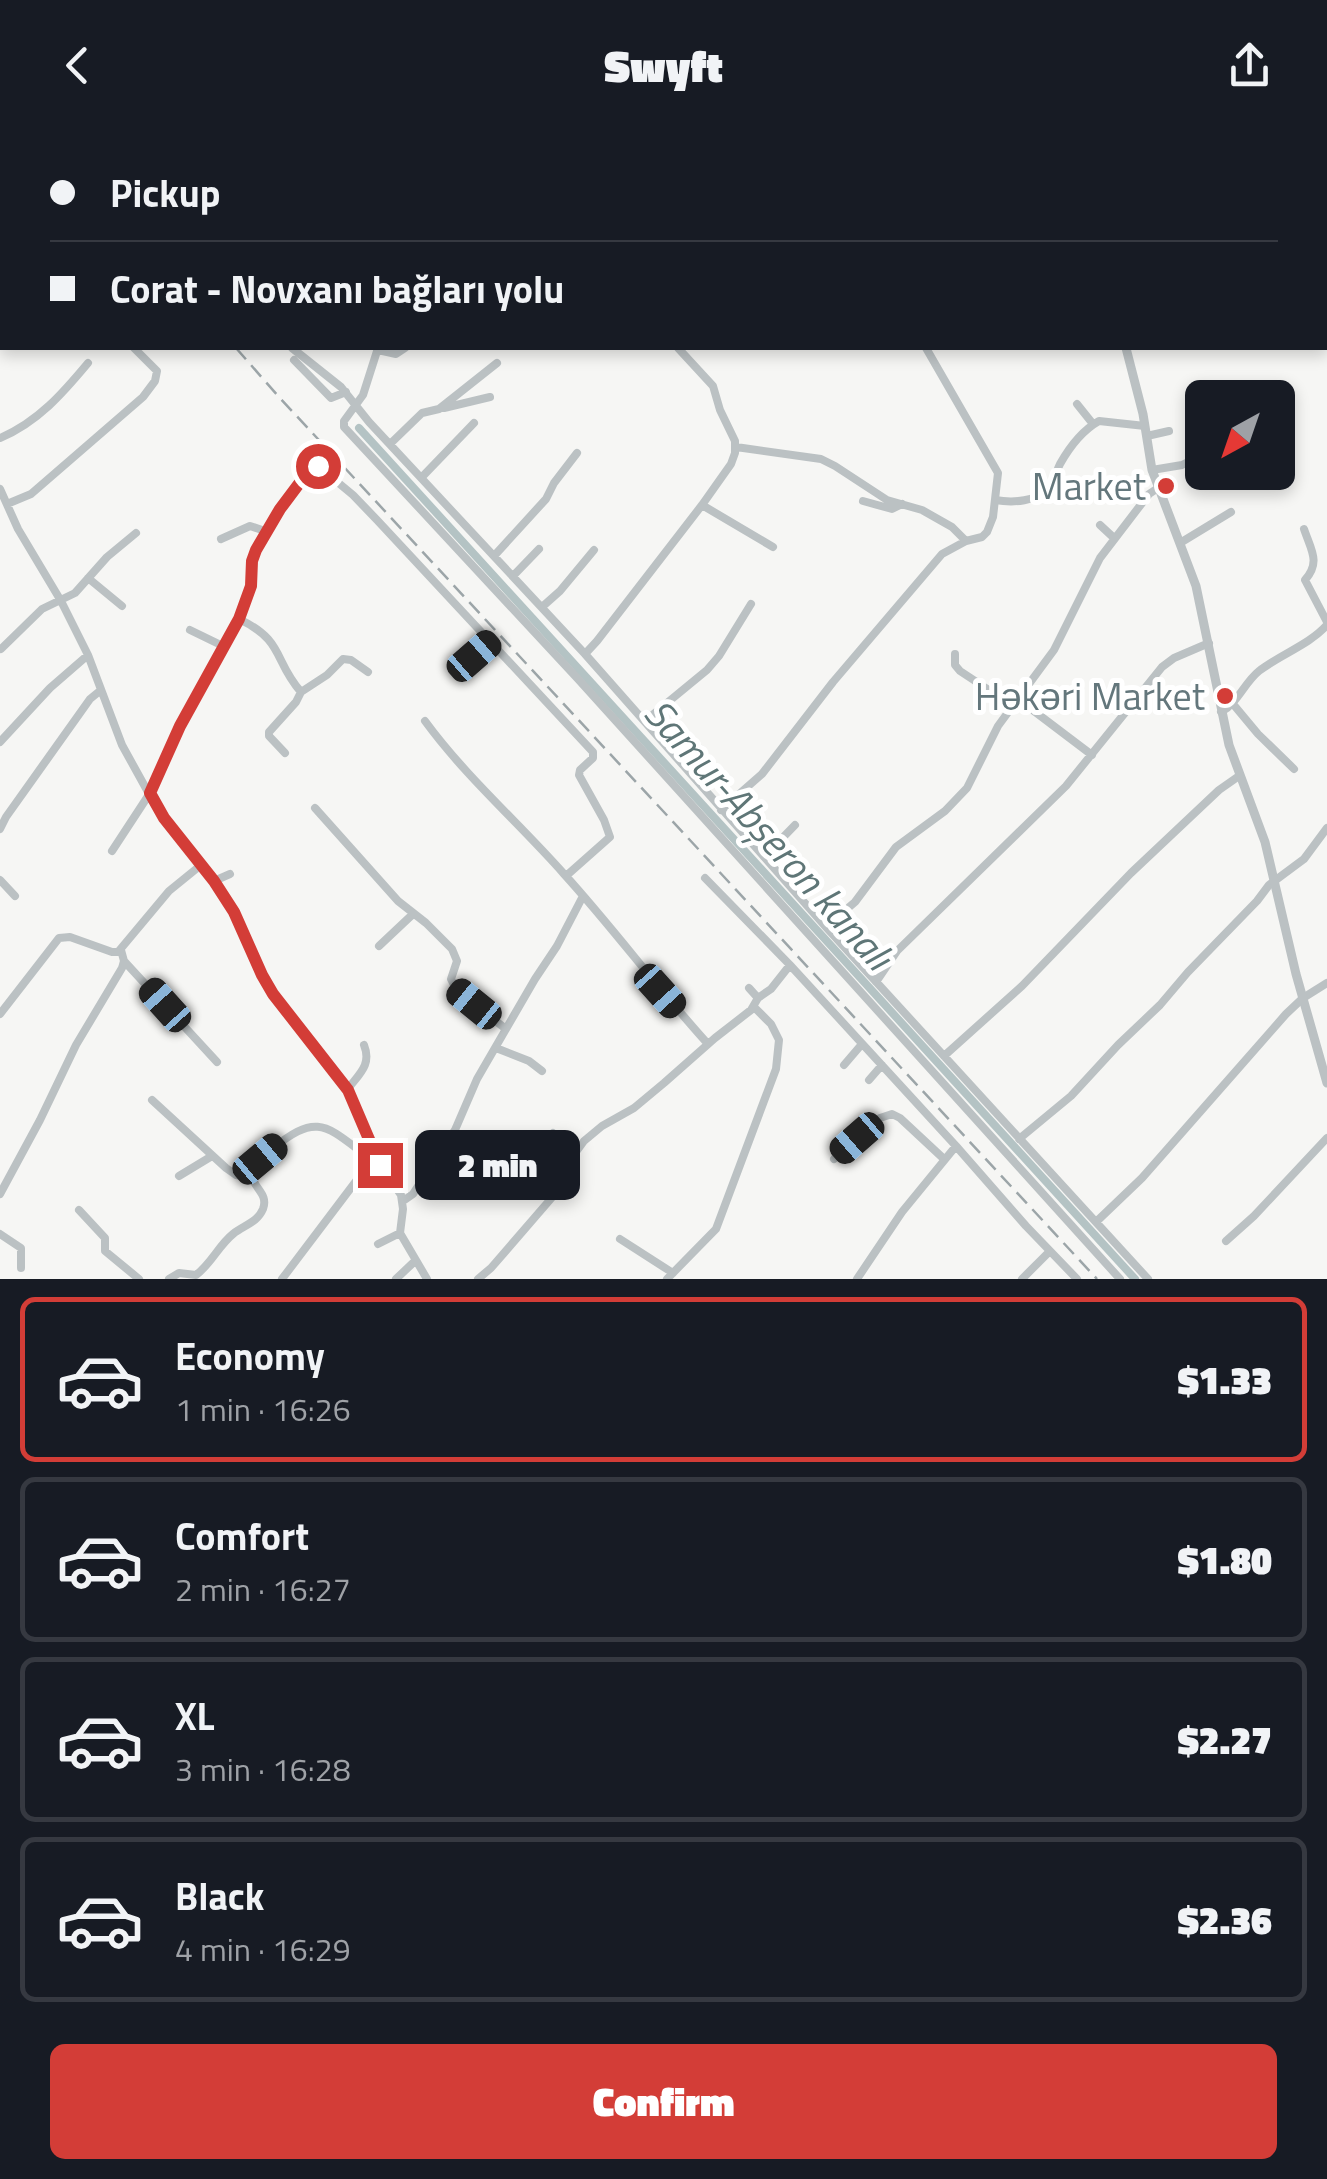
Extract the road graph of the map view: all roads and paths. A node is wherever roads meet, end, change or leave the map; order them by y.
1 (136, 350) edge
2 (294, 350) edge
3 (378, 350) edge
4 (680, 350) edge
5 (927, 350) edge
6 (1126, 350) edge
7 (294, 360) dead end
8 (88, 363) dead end
9 (498, 363) dead end
10 (346, 392) junction
11 (490, 396) dead end
12 (1077, 404) dead end
13 (357, 406) junction
14 (439, 409) junction
15 (474, 423) dead end
16 (1093, 424) junction
17 (1146, 431) junction
18 (1168, 431) dead end
19 (0, 438) edge
20 (390, 444) junction
21 (736, 447) junction
22 (577, 453) dead end
23 (1185, 464) edge
24 (1152, 470) junction
25 (422, 477) junction
26 (1158, 488) junction
27 (1, 492) edge
28 (995, 500) junction
29 (863, 501) dead end
30 (6, 504) junction
31 (902, 504) junction
32 (702, 505) junction
33 (1230, 512) dead end
34 (1100, 525) dead end
35 (1304, 529) dead end
36 (265, 531) junction
37 (136, 533) dead end
38 (1114, 538) junction
39 (220, 539) dead end
40 (966, 541) junction
41 (1180, 543) junction
42 (773, 547) dead end
43 (539, 549) dead end
44 (594, 550) dead end
45 (494, 556) junction
46 (512, 576) junction
47 (88, 578) junction
48 (61, 601) junction
49 (751, 604) dead end
50 (122, 606) dead end
51 (542, 607) junction
52 (239, 619) junction
53 (1327, 624) edge
54 (190, 630) dead end
55 (490, 642) junction
56 (1209, 643) junction
57 (225, 647) junction
58 (1, 649) edge
59 (584, 654) junction
60 (955, 654) dead end
61 (88, 655) junction
62 (459, 669) dead end
63 (368, 672) dead end
64 (101, 690) junction
65 (301, 692) junction
66 (1015, 702) junction
67 (1233, 704) junction
68 (1221, 712) junction
69 (425, 721) dead end
70 (645, 721) junction
71 (0, 742) edge
72 (701, 749) dead end
73 (285, 754) dead end
74 (1092, 756) junction
75 (683, 765) junction
76 (1294, 769) dead end
77 (1239, 776) junction
78 (150, 793) junction
79 (315, 808) dead end
80 (721, 810) junction
81 (795, 825) dead end
82 (1327, 828) edge
83 (0, 829) edge
84 (112, 851) dead end
85 (764, 857) junction
86 (201, 865) junction
87 (230, 874) dead end
88 (566, 876) junction
89 (705, 878) dead end
90 (1276, 878) junction
91 (0, 880) edge
92 (214, 881) junction
93 (15, 896) dead end
94 (583, 896) junction
95 (413, 914) junction
96 (826, 927) junction
97 (379, 946) dead end
98 (121, 950) junction
99 (124, 961) junction
100 (790, 965) junction
101 (876, 982) junction
102 (1327, 983) edge
103 (750, 988) dead end
104 (1303, 998) junction
105 (756, 1003) junction
106 (0, 1014) edge
107 (506, 1029) junction
108 (708, 1044) junction
109 (862, 1044) junction
110 (364, 1046) dead end
111 (496, 1048) junction
112 (944, 1056) junction
113 (217, 1062) dead end
114 (844, 1064) dead end
115 (882, 1065) junction
116 (542, 1071) dead end
117 (869, 1080) dead end
118 (1327, 1083) edge
119 (348, 1090) junction
120 (152, 1100) dead end
121 (553, 1133) dead end
122 (1327, 1138) edge
123 (1019, 1139) junction
124 (956, 1146) junction
125 (212, 1156) junction
126 (573, 1156) junction
127 (834, 1158) dead end
128 (944, 1158) junction
129 (374, 1159) junction
130 (179, 1176) dead end
131 (252, 1178) junction
132 (0, 1194) edge
133 (403, 1200) junction
134 (79, 1210) dead end
135 (1096, 1222) junction
136 (400, 1232) junction
137 (0, 1234) edge
138 (620, 1239) dead end
139 (1226, 1242) dead end
140 (378, 1244) dead end
141 (1050, 1252) junction
142 (415, 1262) junction
143 (21, 1268) dead end
144 (670, 1276) edge
145 (139, 1279) edge
146 (170, 1279) edge
147 (282, 1279) edge
148 (396, 1279) edge
149 (427, 1279) edge
150 (478, 1279) edge
151 (857, 1279) edge
152 (1022, 1279) edge
153 (1077, 1279) edge
154 (1120, 1279) edge
155 (1148, 1279) edge

1 - 30 street
2 - 10 street
3 - 13 street
4 - 21 street
5 - 28 street
6 - 17 street
7 - 10 street
8 - 19 street
9 - 14 street
10 - 13 street
11 - 14 street
12 - 16 street
13 - 20 street
13 - 154 street
14 - 20 street
15 - 25 street
16 - 17 street
16 - 28 street
17 - 18 street
17 - 24 street
20 - 25 street
21 - 31 street
21 - 32 street
22 - 45 street
23 - 24 street
24 - 26 street
25 - 45 street
26 - 38 street
26 - 41 street
27 - 30 street
28 - 40 street
29 - 31 street
30 - 48 street
31 - 40 street
32 - 42 street
32 - 59 street
33 - 41 street
34 - 38 street
35 - 53 street
36 - 39 street
36 - 52 street
36 - 55 street
37 - 47 street
38 - 66 street
40 - 80 street
41 - 56 street
43 - 46 street
44 - 51 street
45 - 46 street
46 - 51 street
47 - 48 street
47 - 50 street
48 - 58 street
48 - 61 street
49 - 70 street
51 - 59 street
52 - 57 street
52 - 65 street
53 - 67 street
54 - 57 street
55 - 62 street
55 - 88 street
56 - 68 street
56 - 74 street
57 - 78 street
59 - 70 street
60 - 66 street
61 - 64 street
61 - 71 street
63 - 65 street
64 - 78 street
64 - 83 street
65 - 73 street
66 - 74 street
66 - 96 street
67 - 68 street
67 - 76 street
68 - 77 street
69 - 88 street
70 - 75 street
72 - 75 street
74 - 101 street
75 - 80 street
77 - 90 street
77 - 112 street
78 - 84 street
78 - 86 street
79 - 95 street
80 - 85 street
81 - 85 street
82 - 90 street
85 - 96 street
86 - 92 street
86 - 98 street
87 - 92 street
88 - 94 street
89 - 100 street
90 - 104 street
90 - 123 street
91 - 93 street
92 - 119 street
94 - 107 street
94 - 108 street
95 - 97 street
95 - 107 street
96 - 101 street
98 - 99 street
98 - 106 street
99 - 113 street
99 - 132 street
100 - 105 street
100 - 109 street
101 - 112 street
102 - 104 street
103 - 105 street
104 - 118 street
104 - 135 street
105 - 108 street
105 - 144 street
107 - 111 street
108 - 126 street
109 - 114 street
109 - 115 street
110 - 119 street
111 - 116 street
111 - 133 street
112 - 123 street
115 - 117 street
115 - 124 street
119 - 129 street
120 - 125 street
121 - 126 street
122 - 139 street
123 - 135 street
124 - 128 street
124 - 141 street
125 - 130 street
125 - 131 street
126 - 150 street
127 - 128 street
128 - 151 street
129 - 131 street
129 - 133 street
129 - 147 street
131 - 146 street
133 - 136 street
134 - 145 street
135 - 155 street
136 - 140 street
136 - 142 street
137 - 143 street
138 - 144 street
141 - 152 street
141 - 153 street
142 - 148 street
142 - 149 street

